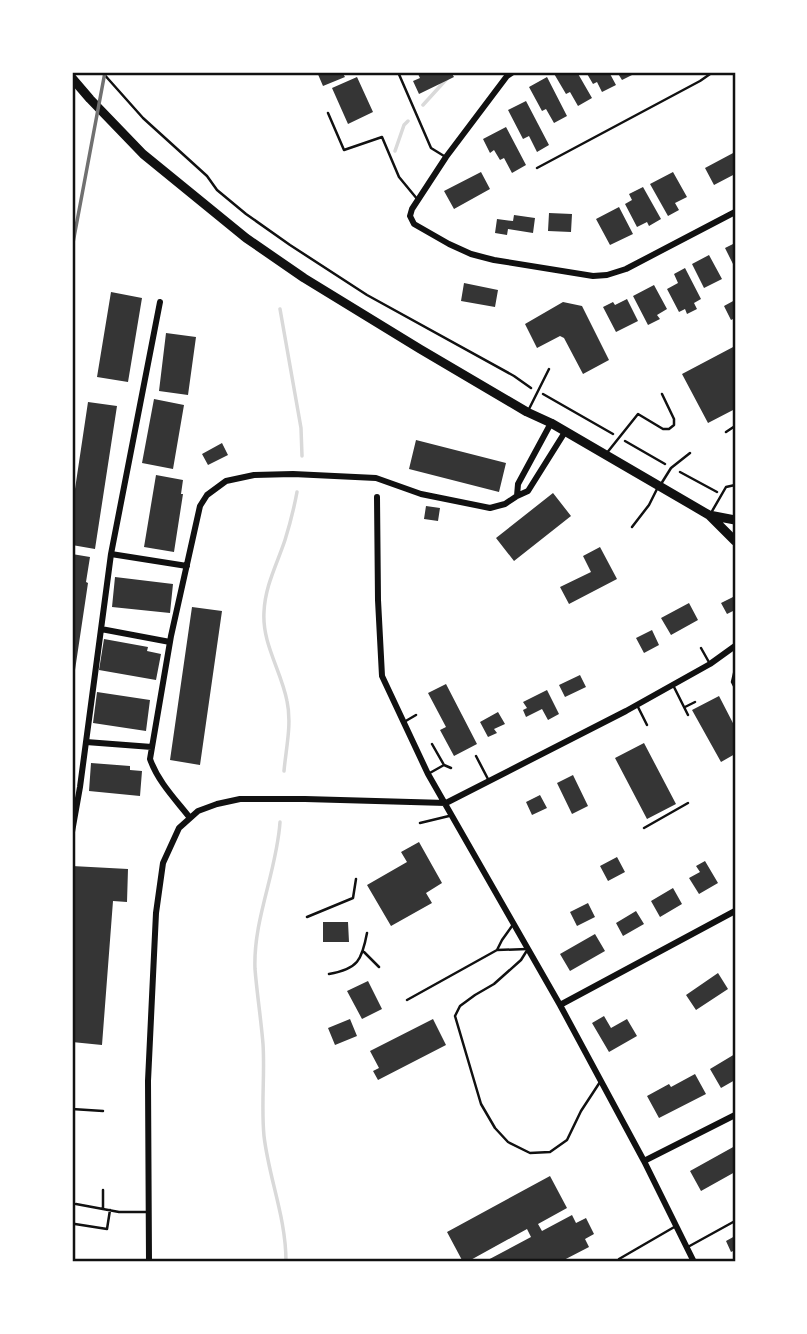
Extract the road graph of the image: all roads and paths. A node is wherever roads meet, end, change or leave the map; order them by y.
1 (102, 72) edge
2 (398, 72) edge
3 (713, 72) edge
4 (508, 73) edge
5 (72, 78) edge
6 (328, 113) dead end
7 (446, 157) junction
8 (537, 168) dead end
9 (418, 200) junction
10 (735, 212) edge
11 (160, 302) dead end
12 (549, 369) dead end
13 (537, 391) junction
14 (662, 394) dead end
15 (527, 412) junction
16 (551, 423) junction
17 (735, 426) edge
18 (565, 432) junction
19 (726, 432) dead end
20 (618, 438) junction
21 (690, 453) dead end
22 (605, 455) junction
23 (671, 468) junction
24 (735, 485) edge
25 (659, 487) junction
26 (721, 495) junction
27 (517, 496) junction
28 (377, 497) dead end
29 (709, 515) junction
30 (735, 520) edge
31 (632, 527) dead end
32 (735, 541) edge
33 (111, 554) junction
34 (187, 566) junction
35 (101, 629) junction
36 (170, 642) junction
37 (735, 646) edge
38 (701, 648) dead end
39 (710, 664) junction
40 (735, 669) edge
41 (673, 685) junction
42 (735, 688) edge
43 (695, 702) dead end
44 (637, 705) junction
45 (685, 708) junction
46 (416, 715) dead end
47 (688, 715) dead end
48 (402, 722) junction
49 (647, 725) dead end
50 (86, 742) junction
51 (432, 744) dead end
52 (152, 747) junction
53 (476, 756) dead end
54 (444, 765) junction
55 (451, 768) dead end
56 (428, 775) junction
57 (489, 782) junction
58 (446, 803) junction
59 (688, 803) dead end
60 (452, 815) junction
61 (190, 818) junction
62 (420, 822) dead end
63 (644, 828) dead end
64 (72, 832) edge
65 (356, 879) dead end
66 (735, 911) edge
67 (307, 916) dead end
68 (514, 924) junction
69 (367, 933) dead end
70 (528, 949) junction
71 (497, 950) junction
72 (364, 952) junction
73 (379, 967) dead end
74 (329, 974) dead end
75 (407, 1000) dead end
76 (560, 1005) junction
77 (601, 1081) junction
78 (72, 1109) edge
79 (103, 1111) dead end
80 (735, 1115) edge
81 (643, 1161) junction
82 (103, 1190) dead end
83 (76, 1205) dead end
84 (103, 1209) junction
85 (110, 1210) junction
86 (149, 1212) junction
87 (735, 1221) edge
88 (75, 1224) dead end
89 (676, 1226) junction
90 (687, 1248) junction
91 (619, 1259) dead end
92 (149, 1262) edge
93 (694, 1262) edge

1 - 13 path
2 - 7 lane
3 - 8 lane
4 - 7 street
5 - 15 main road
6 - 9 lane
7 - 9 street
9 - 10 street
11 - 33 street
12 - 13 lane
13 - 15 lane
13 - 20 path
14 - 20 lane
15 - 16 main road
16 - 18 main road
16 - 27 street
17 - 19 lane
18 - 22 main road
18 - 27 street
20 - 22 lane
20 - 23 path
21 - 23 lane
22 - 25 main road
23 - 25 lane
23 - 26 path
24 - 26 lane
25 - 29 main road
25 - 31 lane
26 - 29 lane
27 - 34 street
28 - 48 street
29 - 30 main road
29 - 32 main road
33 - 34 street
33 - 35 street
34 - 36 street
35 - 36 street
35 - 50 street
36 - 52 street
37 - 39 street
38 - 39 lane
39 - 41 street
40 - 42 lane
41 - 44 street
41 - 45 lane
43 - 45 lane
44 - 49 lane
44 - 57 street
45 - 47 lane
46 - 48 lane
48 - 56 street
50 - 52 street
50 - 64 street
51 - 54 lane
52 - 61 street
53 - 57 lane
54 - 55 lane
54 - 56 lane
56 - 58 street
57 - 58 street
58 - 60 street
58 - 61 street
59 - 63 lane
60 - 62 lane
60 - 68 street
61 - 86 street
65 - 67 lane
66 - 76 street
68 - 70 street
68 - 71 lane
69 - 72 lane
70 - 71 lane
70 - 76 street
70 - 77 lane
71 - 75 lane
72 - 73 lane
72 - 74 lane
76 - 77 street
77 - 81 street
78 - 79 lane
80 - 81 street
81 - 89 street
82 - 84 lane
83 - 84 lane
84 - 85 lane
85 - 86 lane
85 - 88 lane
86 - 92 street
87 - 90 lane
89 - 90 street
89 - 91 lane
90 - 93 street

